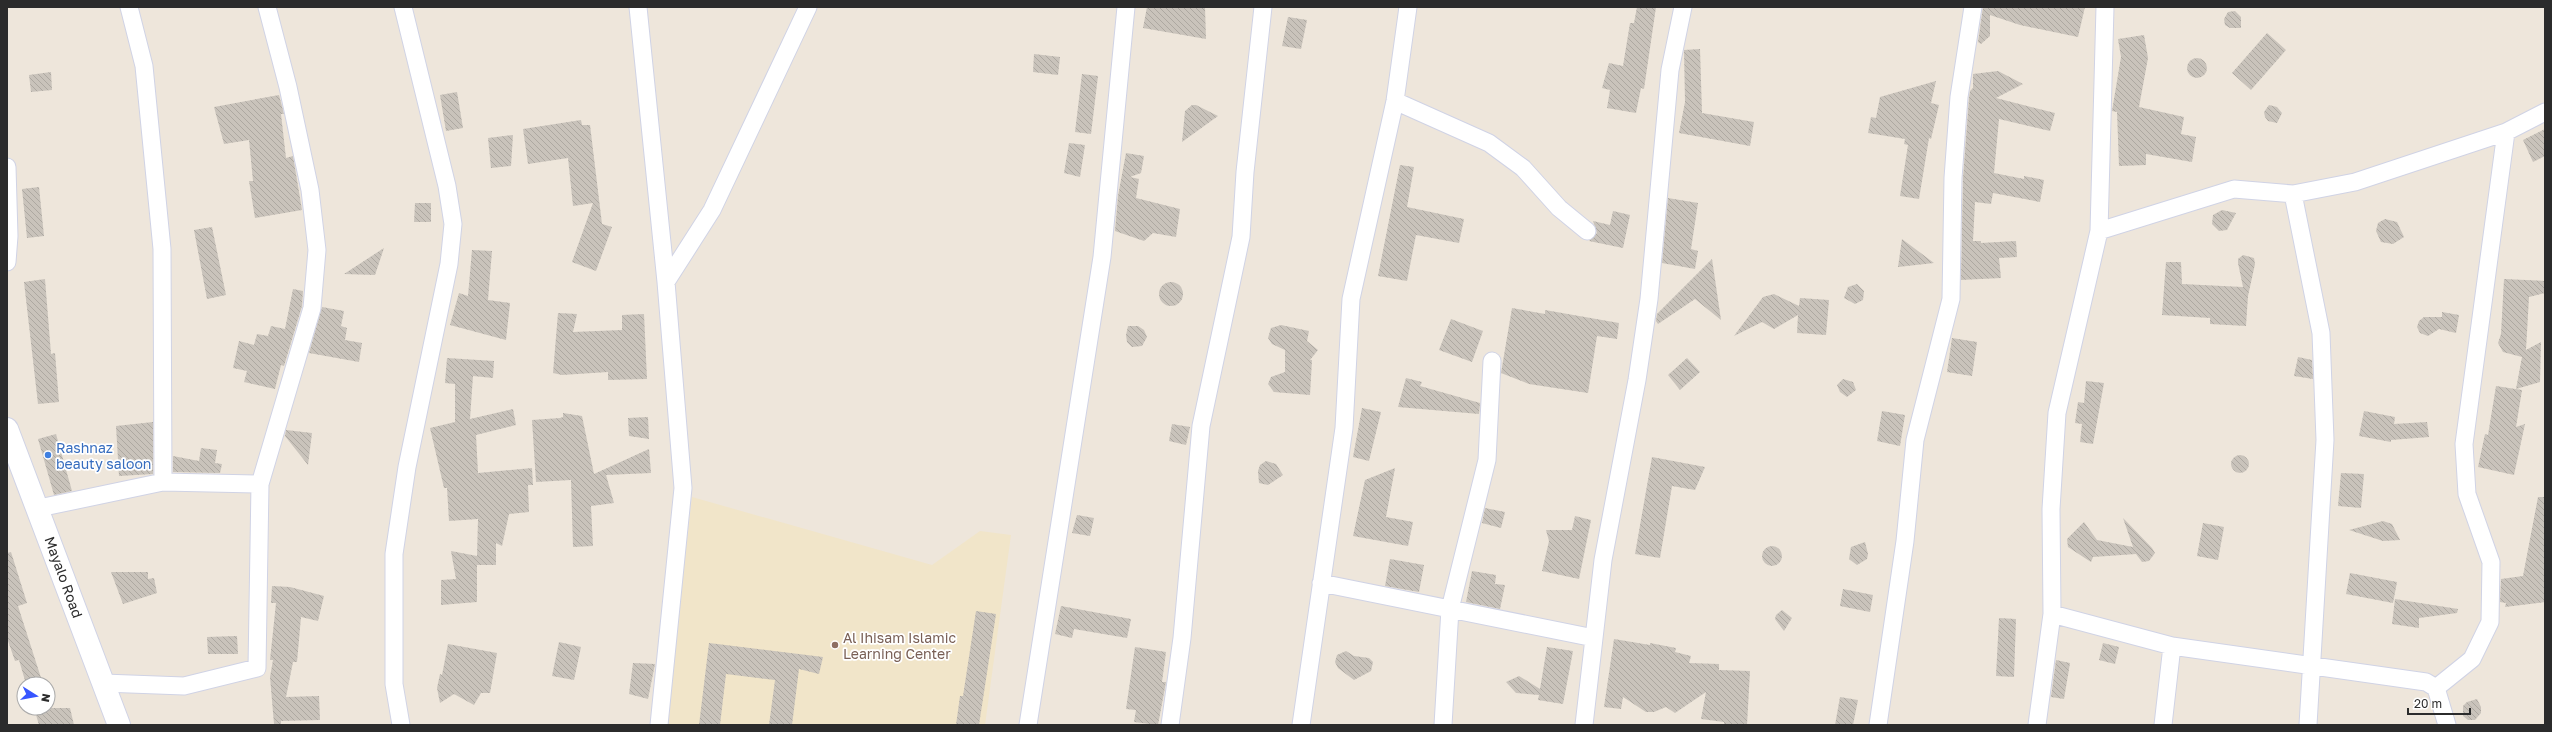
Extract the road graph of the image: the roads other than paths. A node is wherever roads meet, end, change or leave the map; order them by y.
1 (129, 7) edge
2 (267, 7) edge
3 (402, 7) edge
4 (638, 7) edge
5 (808, 7) edge
6 (1126, 7) edge
7 (1263, 7) edge
8 (1408, 7) edge
9 (1683, 7) edge
10 (1973, 7) edge
11 (2105, 7) edge
12 (1395, 101) junction
13 (2545, 112) edge
14 (2506, 132) junction
15 (7, 167) edge
16 (2293, 194) junction
17 (1587, 231) dead end
18 (2099, 231) junction
19 (7, 262) edge
20 (666, 282) junction
21 (1492, 361) dead end
22 (7, 429) edge
23 (163, 482) junction
24 (260, 484) junction
25 (39, 508) junction
26 (1321, 583) junction
27 (1450, 609) junction
28 (2052, 614) junction
29 (1594, 638) junction
30 (2172, 646) junction
31 (2313, 667) junction
32 (102, 683) junction
33 (2436, 688) junction
34 (119, 725) edge
35 (401, 725) edge
36 (659, 725) edge
37 (1028, 725) edge
38 (1170, 725) edge
39 (1301, 725) edge
40 (1443, 725) edge
41 (1584, 725) edge
42 (1878, 725) edge
43 (2037, 725) edge
44 (2163, 725) edge
45 (2308, 725) edge
46 (2447, 725) edge

1 - 23 street
2 - 24 street
3 - 35 street
4 - 20 street
5 - 20 street
6 - 37 street
7 - 38 street
8 - 12 street
9 - 29 street
10 - 42 street
11 - 18 street
12 - 17 street
12 - 26 street
13 - 14 street
14 - 16 street
14 - 33 street
15 - 19 street
16 - 18 street
16 - 31 street
18 - 28 street
20 - 36 street
21 - 27 street
22 - 25 street, Mayalo Road
23 - 24 street
23 - 25 street
24 - 32 street
25 - 32 street, Mayalo Road
26 - 27 street
26 - 39 street
27 - 29 street
27 - 40 street
28 - 30 street
28 - 43 street
29 - 41 street
30 - 31 street
30 - 44 street
31 - 33 street
31 - 45 street
32 - 34 street, Mayalo Road
33 - 46 street

